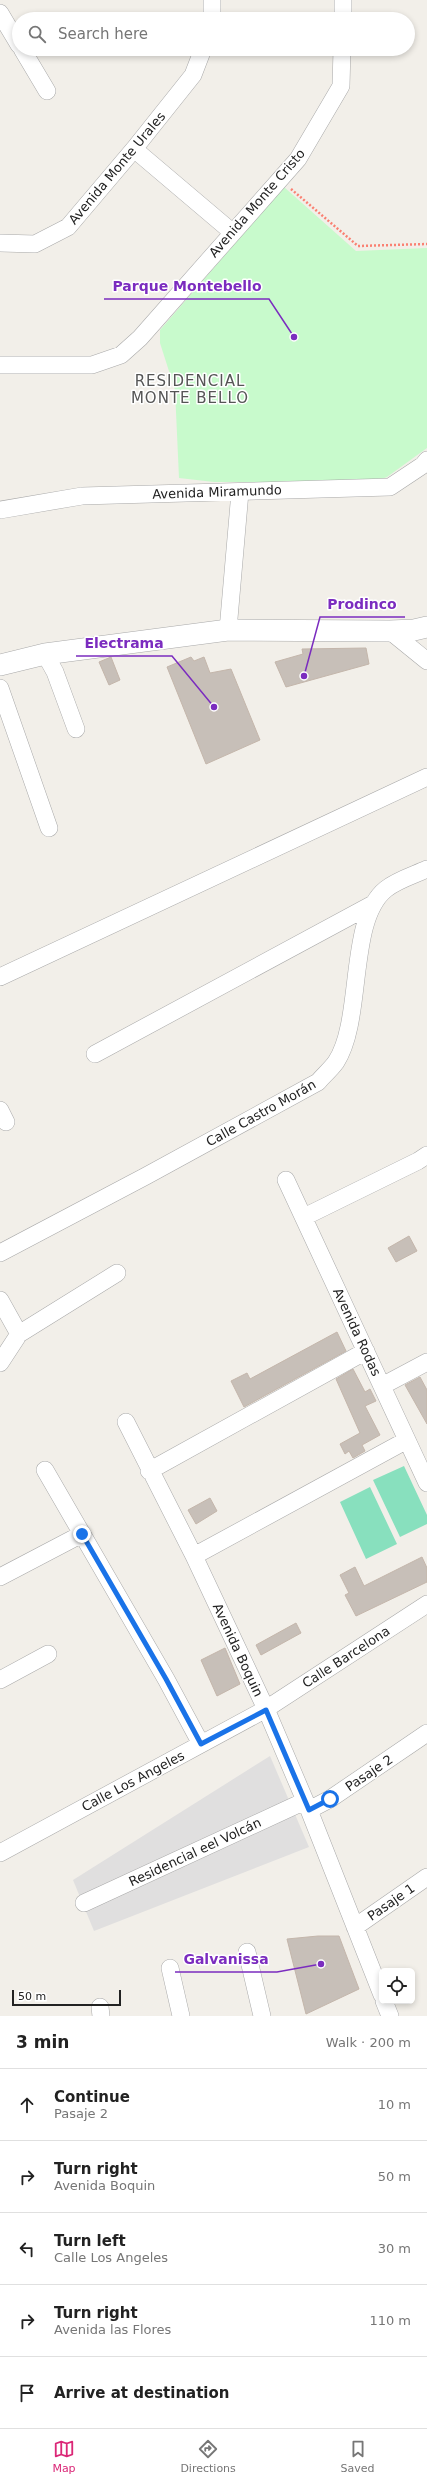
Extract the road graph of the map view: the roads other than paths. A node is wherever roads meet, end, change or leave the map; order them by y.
1 (212, 0) edge
2 (343, 0) edge
3 (212, 12) edge
4 (343, 12) edge
5 (0, 13) edge
6 (12, 33) edge
7 (26, 56) edge
8 (200, 56) edge
9 (342, 56) edge
10 (47, 91) dead end
11 (134, 149) junction
12 (232, 232) junction
13 (0, 243) edge
14 (0, 365) edge
15 (427, 460) edge
16 (240, 492) junction
17 (0, 510) edge
18 (423, 626) edge
19 (228, 630) junction
20 (390, 631) junction
21 (45, 654) junction
22 (427, 661) edge
23 (0, 665) edge
24 (0, 688) edge
25 (76, 729) dead end
26 (427, 777) edge
27 (49, 828) dead end
28 (427, 870) edge
29 (373, 904) junction
30 (0, 977) edge
31 (95, 1054) dead end
32 (427, 1155) edge
33 (286, 1180) dead end
34 (304, 1217) junction
35 (0, 1252) edge
36 (117, 1273) dead end
37 (0, 1300) edge
38 (19, 1334) junction
39 (366, 1351) junction
40 (427, 1362) edge
41 (0, 1363) edge
42 (382, 1386) junction
43 (126, 1422) dead end
44 (407, 1440) junction
45 (45, 1470) dead end
46 (148, 1471) junction
47 (427, 1484) edge
48 (82, 1534) junction
49 (194, 1556) junction
50 (0, 1577) edge
51 (427, 1604) edge
52 (48, 1654) dead end
53 (1, 1676) edge
54 (266, 1710) junction
55 (427, 1733) edge
56 (201, 1744) junction
57 (307, 1805) junction
58 (0, 1852) edge
59 (427, 1877) edge
60 (84, 1903) dead end
61 (355, 1927) junction
62 (247, 1952) dead end
63 (170, 1968) dead end
64 (379, 1987) edge
65 (385, 2004) edge
66 (181, 2016) edge
67 (262, 2016) edge
68 (390, 2016) edge

1 - 3 street
2 - 4 street
5 - 6 street
7 - 10 street
8 - 11 street, Avenida Monte Urales
9 - 12 street, Avenida Monte Cristo
11 - 12 street
11 - 13 street, Avenida Monte Urales
12 - 14 street, Avenida Monte Cristo
15 - 16 street, Avenida Miramundo
16 - 17 street, Avenida Miramundo
16 - 19 street
18 - 20 street
19 - 20 street
19 - 21 street
20 - 22 street
21 - 23 street
21 - 25 street
24 - 27 street
26 - 30 street
28 - 29 street, Calle Castro Morán
29 - 31 street
29 - 35 street, Calle Castro Morán
32 - 34 street
33 - 34 street, Avenida Rodas
34 - 39 street, Avenida Rodas
36 - 38 street
37 - 38 street
38 - 41 street
39 - 42 street, Avenida Rodas
39 - 46 street
40 - 42 street
42 - 44 street, Avenida Rodas
43 - 46 street, Avenida Boquin
44 - 47 street, Avenida Rodas
44 - 49 street
45 - 48 street
46 - 49 street, Avenida Boquin
48 - 50 street
48 - 56 street
49 - 54 street, Avenida Boquin
51 - 54 street, Calle Barcelona
52 - 53 street
54 - 56 street, Calle Los Angeles
54 - 57 street, Avenida Boquin
55 - 57 street, Pasaje 2
56 - 58 street, Calle Los Angeles
57 - 60 street, Residencial eel Volcán
57 - 61 street, Avenida Boquin
59 - 61 street, Pasaje 1
61 - 64 street, Avenida Boquin
62 - 67 street
63 - 66 street
65 - 68 street

